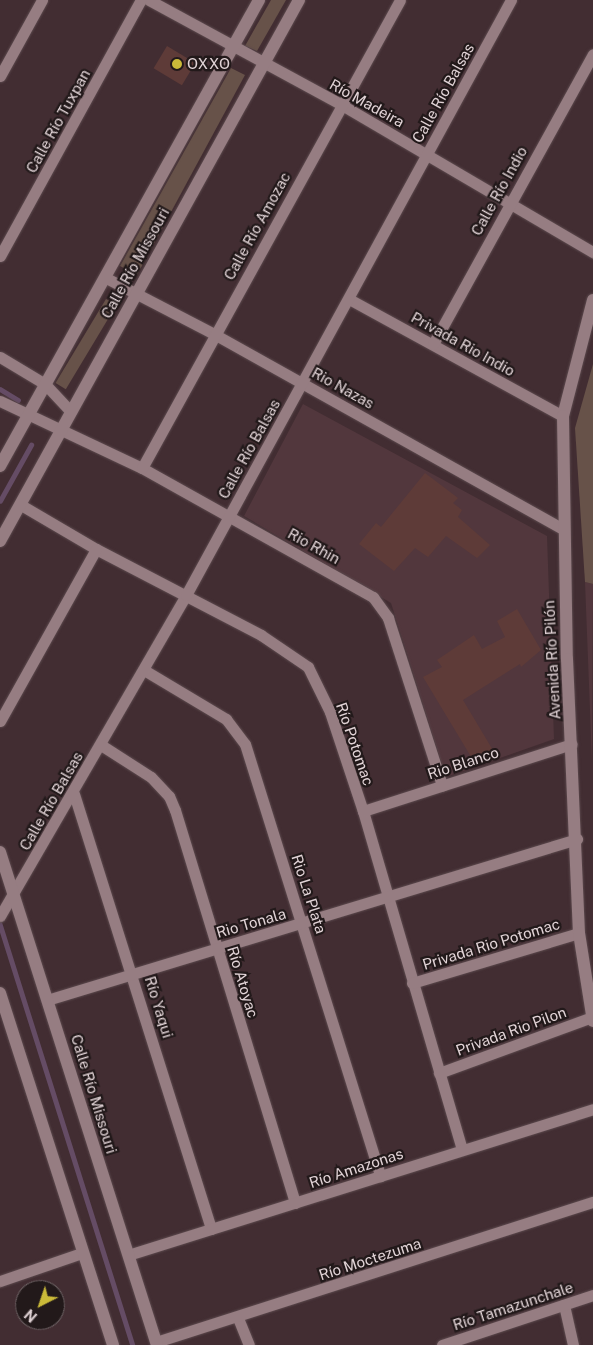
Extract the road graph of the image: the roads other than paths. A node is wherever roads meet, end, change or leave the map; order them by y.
1 (42, 0) edge
2 (142, 0) edge
3 (148, 0) edge
4 (259, 0) edge
5 (299, 0) edge
6 (400, 0) edge
7 (511, 0) edge
8 (233, 46) junction
9 (593, 54) edge
10 (264, 63) junction
11 (0, 76) edge
12 (342, 105) junction
13 (426, 154) junction
14 (509, 202) junction
15 (593, 252) edge
16 (0, 256) edge
17 (106, 278) junction
18 (136, 295) junction
19 (349, 299) junction
20 (593, 300) edge
21 (214, 334) junction
22 (433, 344) junction
23 (0, 358) edge
24 (303, 383) junction
25 (45, 384) junction
26 (0, 401) edge
27 (70, 411) junction
28 (28, 416) junction
29 (563, 416) junction
30 (60, 430) junction
31 (0, 466) edge
32 (142, 468) junction
33 (21, 505) junction
34 (229, 517) junction
35 (563, 529) junction
36 (0, 541) edge
37 (96, 549) junction
38 (186, 595) junction
39 (144, 670) junction
40 (0, 722) edge
41 (572, 744) junction
42 (101, 745) junction
43 (442, 785) junction
44 (74, 794) junction
45 (362, 811) junction
46 (577, 839) junction
47 (0, 852) edge
48 (13, 894) junction
49 (387, 898) junction
50 (3, 912) edge
51 (303, 924) junction
52 (579, 933) junction
53 (217, 948) junction
54 (134, 976) junction
55 (412, 983) junction
56 (0, 993) edge
57 (47, 1000) junction
58 (593, 1019) edge
59 (439, 1073) junction
60 (593, 1109) edge
61 (462, 1150) junction
62 (380, 1176) junction
63 (295, 1202) junction
64 (593, 1202) edge
65 (211, 1229) junction
66 (82, 1253) junction
67 (128, 1255) junction
68 (0, 1268) edge
69 (2, 1280) edge
70 (593, 1295) edge
71 (564, 1305) junction
72 (238, 1318) junction
73 (109, 1344) edge
74 (156, 1344) edge
75 (249, 1345) edge
76 (442, 1345) edge
77 (573, 1345) edge

1 - 11 street
2 - 16 street, Calle Río Tuxpan
3 - 8 street, Río Madeira
4 - 8 street, Calle Río Missouri
5 - 10 street, Calle Río Missouri
6 - 12 street, Calle Río Amozac
7 - 13 street, Calle Río Balsas
8 - 10 street, Río Madeira
8 - 17 street, Calle Río Missouri
9 - 14 street, Calle Río Indio
10 - 12 street, Río Madeira
10 - 18 street, Calle Río Missouri
12 - 13 street, Río Madeira
12 - 21 street, Calle Río Amozac
13 - 14 street, Río Madeira
13 - 19 street, Calle Río Balsas
14 - 15 street, Río Madeira
14 - 22 street, Calle Río Indio
17 - 18 street, Rio Nazas
17 - 25 street, Calle Río Missouri
18 - 21 street, Rio Nazas
18 - 27 street, Calle Río Missouri
19 - 22 street, Privada Rio Indio
19 - 24 street, Calle Río Balsas
20 - 29 street, Avenida Río Pilón
21 - 24 street, Rio Nazas
21 - 32 street, Calle Río Amozac
22 - 29 street, Privada Rio Indio
23 - 25 street
24 - 34 street, Calle Río Balsas
24 - 35 street, Rio Nazas
25 - 27 street
25 - 28 street, Calle Río Missouri
26 - 28 street, Rio Rhin
27 - 30 street, Calle Río Missouri
28 - 30 street, Rio Rhin
28 - 31 street, Calle Río Missouri
29 - 35 street, Avenida Río Pilón
30 - 32 street, Rio Rhin
30 - 33 street, Calle Río Missouri
32 - 34 street, Rio Rhin
33 - 36 street, Calle Río Missouri
33 - 37 street, Río Potomac
34 - 38 street, Calle Río Balsas
34 - 43 street, Rio Rhin
35 - 41 street, Avenida Río Pilón
37 - 38 street, Río Potomac
37 - 40 street
38 - 39 street, Calle Río Balsas
38 - 45 street, Río Potomac
39 - 42 street, Calle Río Balsas
39 - 51 street, Rio La Plata
41 - 43 street, Rio Blanco
41 - 46 street, Avenida Río Pilón
42 - 44 street, Calle Río Balsas
42 - 53 street, Río Atoyac
43 - 45 street, Rio Blanco
44 - 48 street, Calle Río Balsas
44 - 54 street, Río Yaqui
45 - 49 street, Río Potomac
46 - 49 street, Rio Tonala
46 - 52 street, Avenida Río Pilón
47 - 48 street, Calle Río Missouri
48 - 50 street, Calle Río Balsas
48 - 57 street, Calle Río Missouri
49 - 51 street, Rio Tonala
49 - 55 street, Río Potomac
51 - 53 street, Rio Tonala
51 - 62 street, Rio La Plata
52 - 55 street, Privada Rio Potomac
52 - 58 street, Avenida Río Pilón
53 - 54 street, Rio Tonala
53 - 63 street, Río Atoyac
54 - 57 street, Rio Tonala
54 - 65 street, Río Yaqui
55 - 59 street, Río Potomac
56 - 66 street
57 - 67 street, Calle Río Missouri
58 - 59 street, Privada Rio Pilon
59 - 61 street, Río Potomac
60 - 61 street, Río Amazonas
61 - 62 street, Río Amazonas
62 - 63 street, Río Amazonas
63 - 65 street, Río Amazonas
64 - 72 street, Río Moctezuma
65 - 67 street, Río Amazonas
66 - 69 street
66 - 73 street
67 - 74 street, Calle Río Missouri
68 - 69 street
70 - 71 street, Río Tamazunchale
71 - 76 street, Río Tamazunchale
71 - 77 street
72 - 74 street, Río Moctezuma
72 - 75 street

